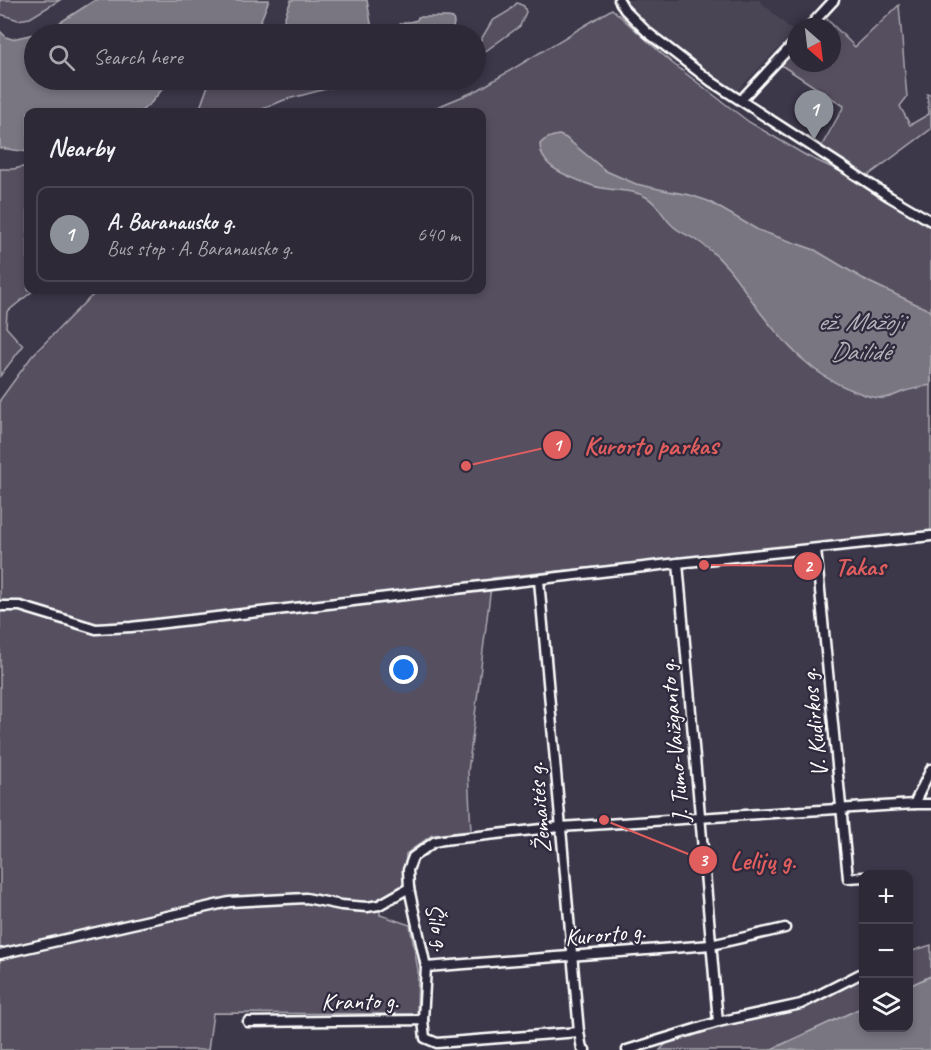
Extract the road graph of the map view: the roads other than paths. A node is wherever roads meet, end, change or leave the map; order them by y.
1 (619, 0) edge
2 (834, 0) edge
3 (817, 18) edge
4 (787, 51) edge
5 (741, 100) junction
6 (930, 219) edge
7 (931, 536) edge
8 (816, 549) junction
9 (678, 563) junction
10 (538, 580) junction
11 (0, 606) edge
12 (931, 769) edge
13 (914, 804) junction
14 (931, 804) edge
15 (842, 809) junction
16 (700, 817) junction
17 (560, 827) junction
18 (859, 877) edge
19 (409, 888) junction
20 (785, 928) dead end
21 (711, 945) junction
22 (0, 954) edge
23 (572, 957) junction
24 (426, 967) junction
25 (859, 975) edge
26 (423, 1020) junction
27 (248, 1022) dead end
28 (718, 1022) junction
29 (579, 1032) junction
30 (585, 1050) edge
31 (627, 1050) edge

1 - 5 street
2 - 3 street
4 - 5 street
5 - 6 street
7 - 8 street
8 - 9 street
8 - 15 street, V. Kudirkos g.
9 - 10 street
9 - 16 street, J. Tumo-Vaižganto g.
10 - 11 street
10 - 17 street, Žemaitės g.
12 - 13 street
13 - 14 street
13 - 15 street
15 - 16 street
15 - 18 street, V. Kudirkos g.
16 - 17 street
16 - 21 street, J. Tumo-Vaižganto g.
17 - 19 street, Šilo g.
17 - 23 street, Žemaitės g.
19 - 22 street
19 - 24 street, Šilo g.
20 - 21 street, Kurorto g.
21 - 23 street, Kurorto g.
21 - 28 street, J. Tumo-Vaižganto g.
23 - 24 street, Kurorto g.
23 - 29 street, Žemaitės g.
24 - 26 street, Šilo g.
25 - 28 street
26 - 27 street, Kranto g.
26 - 29 street, Kranto g.
28 - 31 street
29 - 30 street

